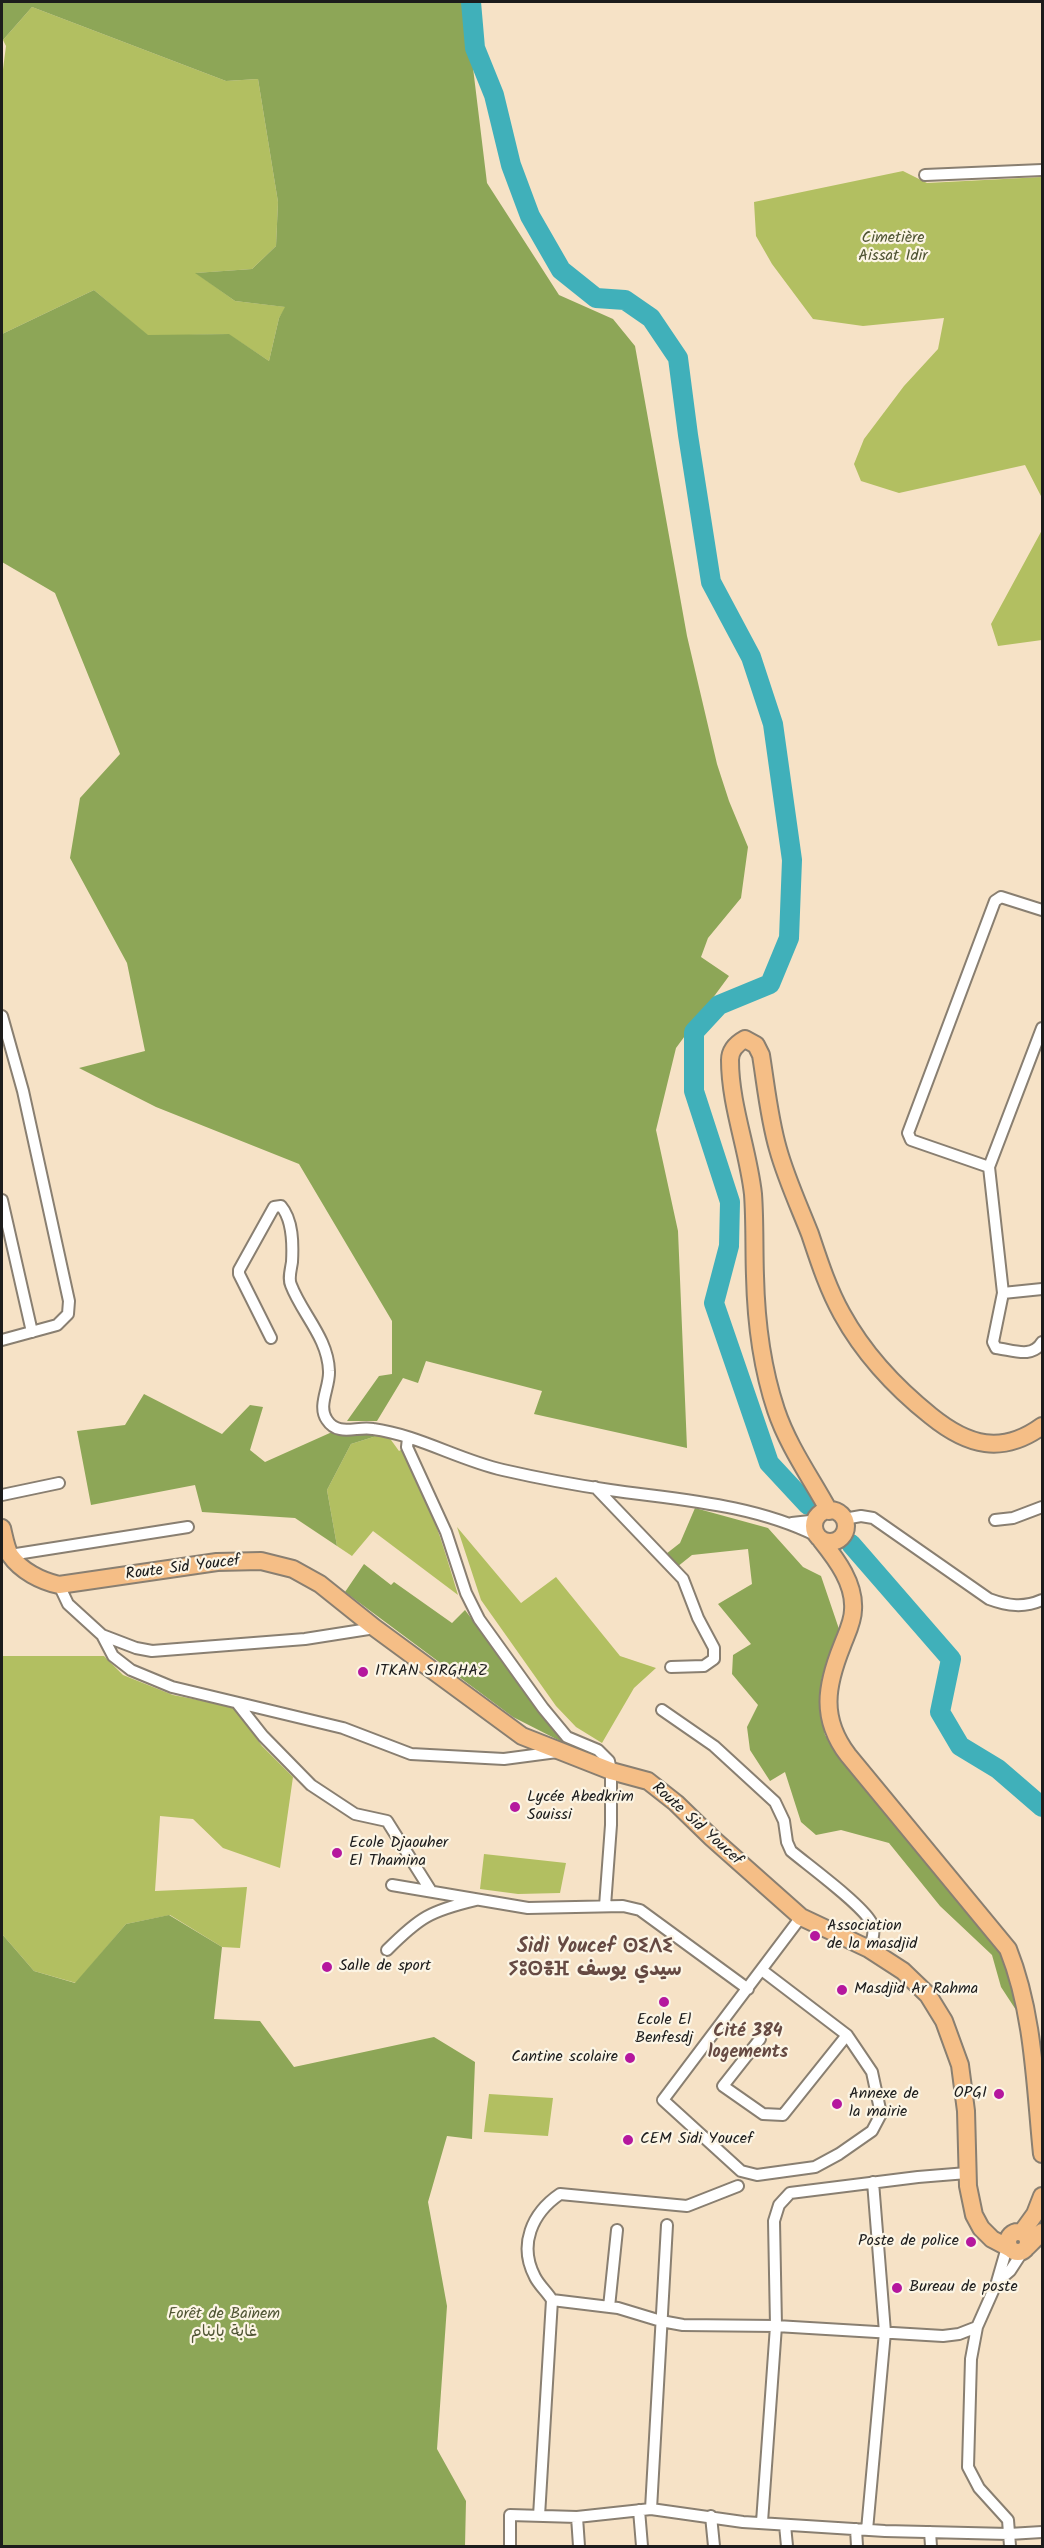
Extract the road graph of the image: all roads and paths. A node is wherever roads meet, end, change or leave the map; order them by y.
1 (1042, 170) edge
2 (925, 175) dead end
3 (1042, 910) edge
4 (2, 1016) edge
5 (1042, 1028) edge
6 (1040, 1041) edge
7 (989, 1167) junction
8 (2, 1200) edge
9 (1042, 1289) edge
10 (1003, 1293) junction
11 (33, 1332) junction
12 (271, 1338) dead end
13 (2, 1340) edge
14 (1042, 1342) edge
15 (1039, 1431) edge
16 (408, 1438) junction
17 (59, 1483) dead end
18 (595, 1487) junction
19 (2, 1495) edge
20 (1042, 1507) edge
21 (833, 1520) junction
22 (995, 1520) dead end
23 (792, 1523) junction
24 (188, 1527) dead end
25 (2, 1528) edge
26 (819, 1538) junction
27 (10, 1555) junction
28 (848, 1582) junction
29 (59, 1585) junction
30 (1042, 1600) edge
31 (375, 1628) junction
32 (102, 1635) junction
33 (670, 1667) dead end
34 (237, 1703) junction
35 (662, 1710) dead end
36 (557, 1751) junction
37 (611, 1771) junction
38 (392, 1885) dead end
39 (431, 1891) junction
40 (480, 1899) junction
41 (605, 1906) junction
42 (801, 1917) junction
43 (869, 1949) junction
44 (387, 1950) dead end
45 (763, 1971) junction
46 (748, 1989) junction
47 (847, 2035) junction
48 (760, 2039) dead end
49 (1042, 2154) edge
50 (967, 2173) junction
51 (873, 2182) junction
52 (738, 2186) dead end
53 (1042, 2196) edge
54 (667, 2225) dead end
55 (617, 2230) dead end
56 (1042, 2232) edge
57 (1016, 2243) junction
58 (997, 2282) junction
59 (552, 2300) junction
60 (609, 2307) junction
61 (661, 2321) junction
62 (776, 2326) junction
63 (977, 2327) junction
64 (885, 2332) junction
65 (651, 2509) junction
66 (639, 2510) junction
67 (538, 2516) junction
68 (711, 2516) junction
69 (577, 2517) junction
70 (762, 2522) junction
71 (785, 2525) junction
72 (861, 2530) junction
73 (930, 2532) junction
74 (1042, 2532) edge
75 (1009, 2534) junction
76 (510, 2547) edge
77 (579, 2547) edge
78 (642, 2547) edge
79 (714, 2547) edge
80 (787, 2547) edge
81 (857, 2547) edge
82 (931, 2547) edge
83 (1010, 2547) edge

1 - 2 street
3 - 7 street
4 - 11 street
5 - 6 street
6 - 7 street
7 - 10 street
8 - 11 street
9 - 10 street
10 - 14 street
11 - 13 street
12 - 16 street
15 - 21 main road
16 - 18 street
16 - 37 street
17 - 19 street
18 - 23 street
18 - 33 street
20 - 22 street
21 - 23 street
21 - 26 main road
21 - 26 main road
21 - 28 main road
21 - 30 street
23 - 26 street
24 - 27 street
25 - 27 main road
26 - 28 main road
27 - 29 main road
28 - 49 main road
29 - 31 main road, Route Sid Youcef
29 - 32 street
31 - 32 street
31 - 36 main road, Route Sid Youcef
32 - 34 street
34 - 36 street
34 - 39 street
35 - 43 street
36 - 37 main road, Route Sid Youcef
37 - 41 street
37 - 42 main road, Route Sid Youcef
38 - 39 street
39 - 40 street
40 - 41 street
40 - 44 street
41 - 46 street
42 - 43 main road, Route Sid Youcef
42 - 45 street
43 - 50 main road, Route Sid Youcef
45 - 46 street
45 - 47 street
46 - 47 street
47 - 48 street
50 - 51 street
50 - 57 main road, Route Sid Youcef
51 - 62 street
51 - 64 street
52 - 59 street
53 - 57 main road
54 - 61 street
55 - 60 street
56 - 57 main road
57 - 58 street
57 - 58 street
58 - 63 street
59 - 60 street
59 - 67 street
60 - 61 street
61 - 62 street
61 - 65 street
62 - 64 street
62 - 70 street
63 - 64 street
63 - 75 street
64 - 72 street
65 - 66 street
65 - 68 street
66 - 69 street
66 - 78 street
67 - 69 street
67 - 76 street
68 - 70 street
68 - 79 street
69 - 77 street
70 - 71 street
71 - 72 street
71 - 80 street
72 - 73 street
72 - 81 street
73 - 75 street
73 - 82 street
74 - 75 street
75 - 83 street

